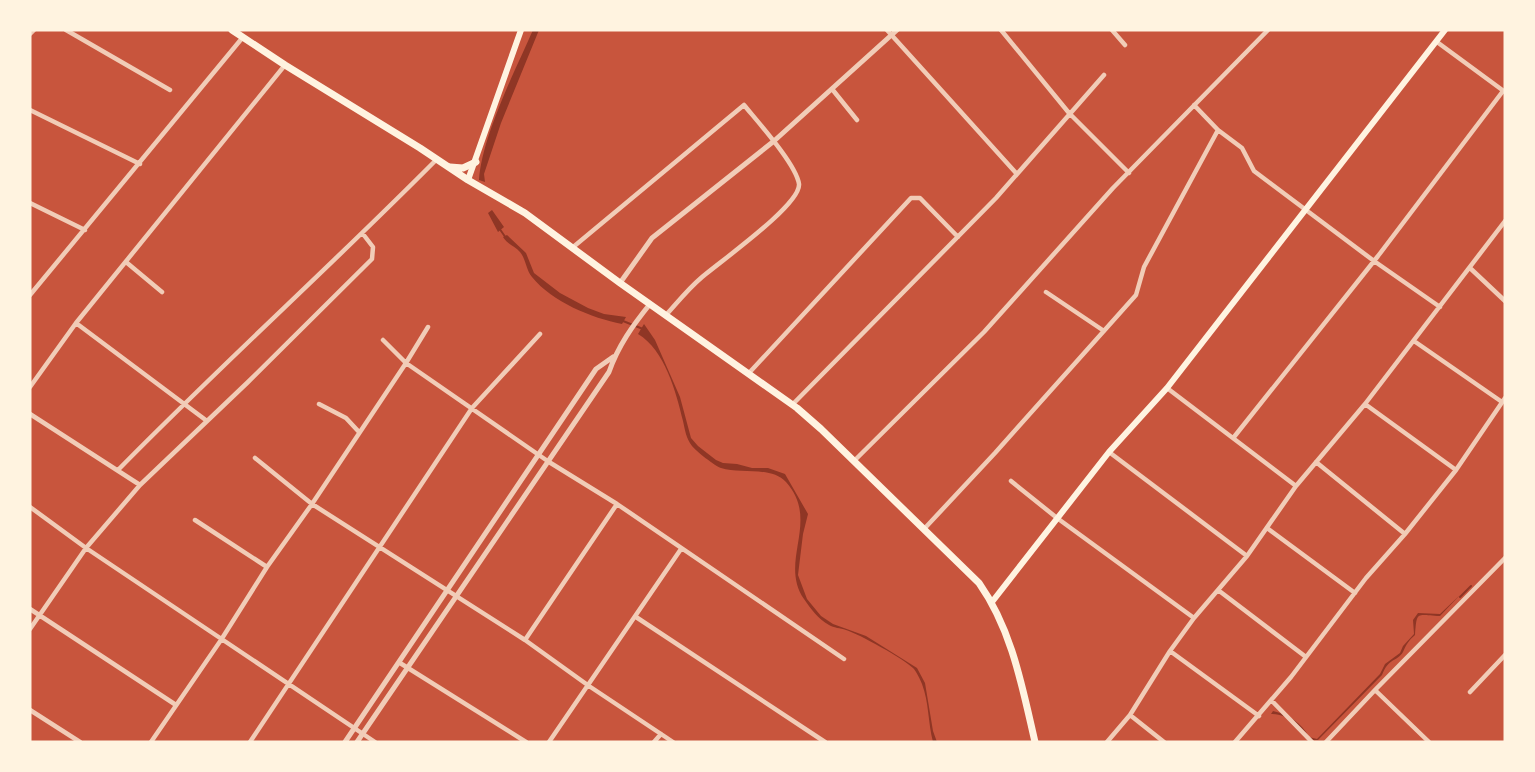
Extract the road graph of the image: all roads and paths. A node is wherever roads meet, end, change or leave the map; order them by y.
1 (34, 30) edge
2 (66, 30) edge
3 (232, 30) edge
4 (521, 30) edge
5 (887, 30) edge
6 (897, 30) edge
7 (1001, 30) edge
8 (1112, 30) edge
9 (1268, 30) edge
10 (1445, 30) edge
11 (30, 34) edge
12 (891, 35) junction
13 (243, 37) junction
14 (1437, 42) junction
15 (1125, 45) dead end
16 (285, 65) junction
17 (1104, 75) dead end
18 (832, 89) junction
19 (170, 90) dead end
20 (1504, 92) edge
21 (1194, 105) junction
22 (30, 110) edge
23 (1069, 113) junction
24 (857, 120) dead end
25 (1218, 130) junction
26 (774, 141) junction
27 (436, 159) junction
28 (476, 162) junction
29 (140, 164) junction
30 (448, 167) junction
31 (1129, 172) junction
32 (1016, 173) junction
33 (468, 180) junction
34 (30, 203) edge
35 (1305, 210) junction
36 (1505, 221) edge
37 (85, 230) junction
38 (363, 234) junction
39 (958, 237) junction
40 (572, 248) junction
41 (1374, 261) junction
42 (126, 262) junction
43 (1470, 268) junction
44 (620, 284) junction
45 (162, 292) dead end
46 (1046, 292) dead end
47 (30, 295) edge
48 (1505, 301) edge
49 (650, 304) junction
50 (1440, 307) junction
51 (666, 315) junction
52 (76, 323) junction
53 (428, 327) dead end
54 (1104, 331) junction
55 (540, 334) dead end
56 (382, 340) dead end
57 (1414, 341) junction
58 (614, 356) junction
59 (406, 363) junction
60 (749, 373) junction
61 (30, 387) edge
62 (1167, 388) junction
63 (1504, 400) edge
64 (183, 404) junction
65 (319, 404) dead end
66 (1365, 404) junction
67 (792, 405) junction
68 (472, 408) junction
69 (30, 414) edge
70 (207, 421) junction
71 (359, 432) junction
72 (1234, 437) junction
73 (1109, 452) junction
74 (538, 454) junction
75 (255, 458) dead end
76 (854, 461) junction
77 (549, 462) junction
78 (1316, 462) junction
79 (118, 470) junction
80 (1456, 471) junction
81 (1011, 480) dead end
82 (140, 485) junction
83 (1296, 486) junction
84 (312, 504) junction
85 (616, 504) junction
86 (30, 507) edge
87 (1057, 518) junction
88 (195, 520) dead end
89 (925, 528) junction
90 (1267, 528) junction
91 (1405, 534) junction
92 (379, 547) junction
93 (86, 548) junction
94 (681, 549) junction
95 (1247, 556) junction
96 (1505, 558) edge
97 (267, 567) junction
98 (447, 588) junction
99 (1218, 590) junction
100 (1355, 593) junction
101 (458, 596) junction
102 (992, 602) junction
103 (30, 609) edge
104 (39, 615) junction
105 (636, 617) junction
106 (1194, 618) junction
107 (30, 629) edge
108 (222, 640) junction
109 (525, 640) junction
110 (1170, 651) junction
111 (1505, 655) edge
112 (1306, 657) junction
113 (844, 659) dead end
114 (400, 663) junction
115 (408, 669) junction
116 (288, 684) junction
117 (589, 686) junction
118 (1375, 690) junction
119 (1470, 692) dead end
120 (1272, 700) junction
121 (176, 705) junction
122 (30, 710) edge
123 (1130, 715) junction
124 (1259, 716) junction
125 (354, 729) junction
126 (362, 734) junction
127 (661, 734) junction
128 (80, 742) edge
129 (151, 742) edge
130 (250, 742) edge
131 (345, 742) edge
132 (357, 742) edge
133 (375, 742) edge
134 (526, 742) edge
135 (549, 742) edge
136 (654, 742) edge
137 (673, 742) edge
138 (825, 742) edge
139 (1035, 742) edge
140 (1107, 742) edge
141 (1164, 742) edge
142 (1235, 742) edge
143 (1312, 742) edge
144 (1326, 742) edge
145 (1429, 742) edge

1 - 11 street
2 - 19 street
3 - 13 main road
4 - 28 main road
5 - 12 street
6 - 12 street
7 - 23 street
8 - 15 street
9 - 21 street
10 - 14 main road
12 - 18 street
12 - 32 street
13 - 16 main road
13 - 29 street
14 - 20 street
14 - 35 main road
16 - 27 main road
16 - 42 street
17 - 23 street
18 - 24 street
18 - 26 street
20 - 41 street
21 - 25 street
21 - 31 street
22 - 29 street
23 - 31 street
23 - 32 street
25 - 35 street
25 - 54 street
26 - 40 street
26 - 44 street
26 - 51 street
27 - 30 main road
27 - 38 street
28 - 30 main road
28 - 33 main road
29 - 37 street
30 - 33 main road
31 - 76 street
32 - 39 street
33 - 40 main road
34 - 37 street
35 - 41 street
35 - 62 main road
36 - 43 street
37 - 47 street
38 - 64 street
38 - 70 street
39 - 60 street
39 - 67 street
40 - 44 main road
41 - 50 street
41 - 72 street
42 - 45 street
42 - 52 street
43 - 48 street
43 - 50 street
44 - 49 main road
46 - 54 street
49 - 51 main road
49 - 58 street
50 - 57 street
51 - 60 main road
52 - 61 street
52 - 64 street
53 - 59 street
54 - 89 street
55 - 68 street
56 - 59 street
57 - 63 street
57 - 66 street
58 - 74 street
58 - 77 street
59 - 68 street
59 - 71 street
60 - 67 main road
62 - 72 street
62 - 73 main road
63 - 80 street
64 - 70 street
64 - 79 street
65 - 71 street
66 - 78 street
66 - 80 street
67 - 76 main road
68 - 74 street
68 - 92 street
69 - 79 street
70 - 82 street
71 - 84 street
72 - 83 street
73 - 87 main road
73 - 95 street
74 - 77 street
74 - 98 street
75 - 84 street
76 - 89 main road
77 - 85 street
77 - 101 street
78 - 83 street
78 - 91 street
79 - 82 street
80 - 91 street
81 - 87 street
82 - 93 street
83 - 90 street
84 - 92 street
84 - 97 street
85 - 94 street
85 - 109 street
86 - 93 street
87 - 102 main road
87 - 106 street
88 - 97 street
89 - 102 main road
90 - 95 street
90 - 100 street
91 - 100 street
92 - 98 street
92 - 116 street
93 - 104 street
93 - 108 street
94 - 105 street
94 - 113 street
95 - 99 street
96 - 118 street
97 - 108 street
98 - 101 street
98 - 114 street
99 - 106 street
99 - 112 street
100 - 112 street
101 - 109 street
101 - 115 street
102 - 139 main road
103 - 104 street
104 - 107 street
104 - 121 street
105 - 117 street
105 - 138 street
106 - 110 street
108 - 116 street
108 - 121 street
109 - 117 street
110 - 123 street
110 - 124 street
111 - 119 street
112 - 120 street
114 - 115 street
114 - 125 street
115 - 126 street
115 - 134 street
116 - 125 street
116 - 130 street
117 - 127 street
117 - 135 street
118 - 144 street
118 - 145 street
120 - 124 street
120 - 143 street
121 - 129 street
122 - 128 street
123 - 140 street
123 - 141 street
124 - 142 street
125 - 126 street
125 - 131 street
126 - 132 street
126 - 133 street
127 - 136 street
127 - 137 street

